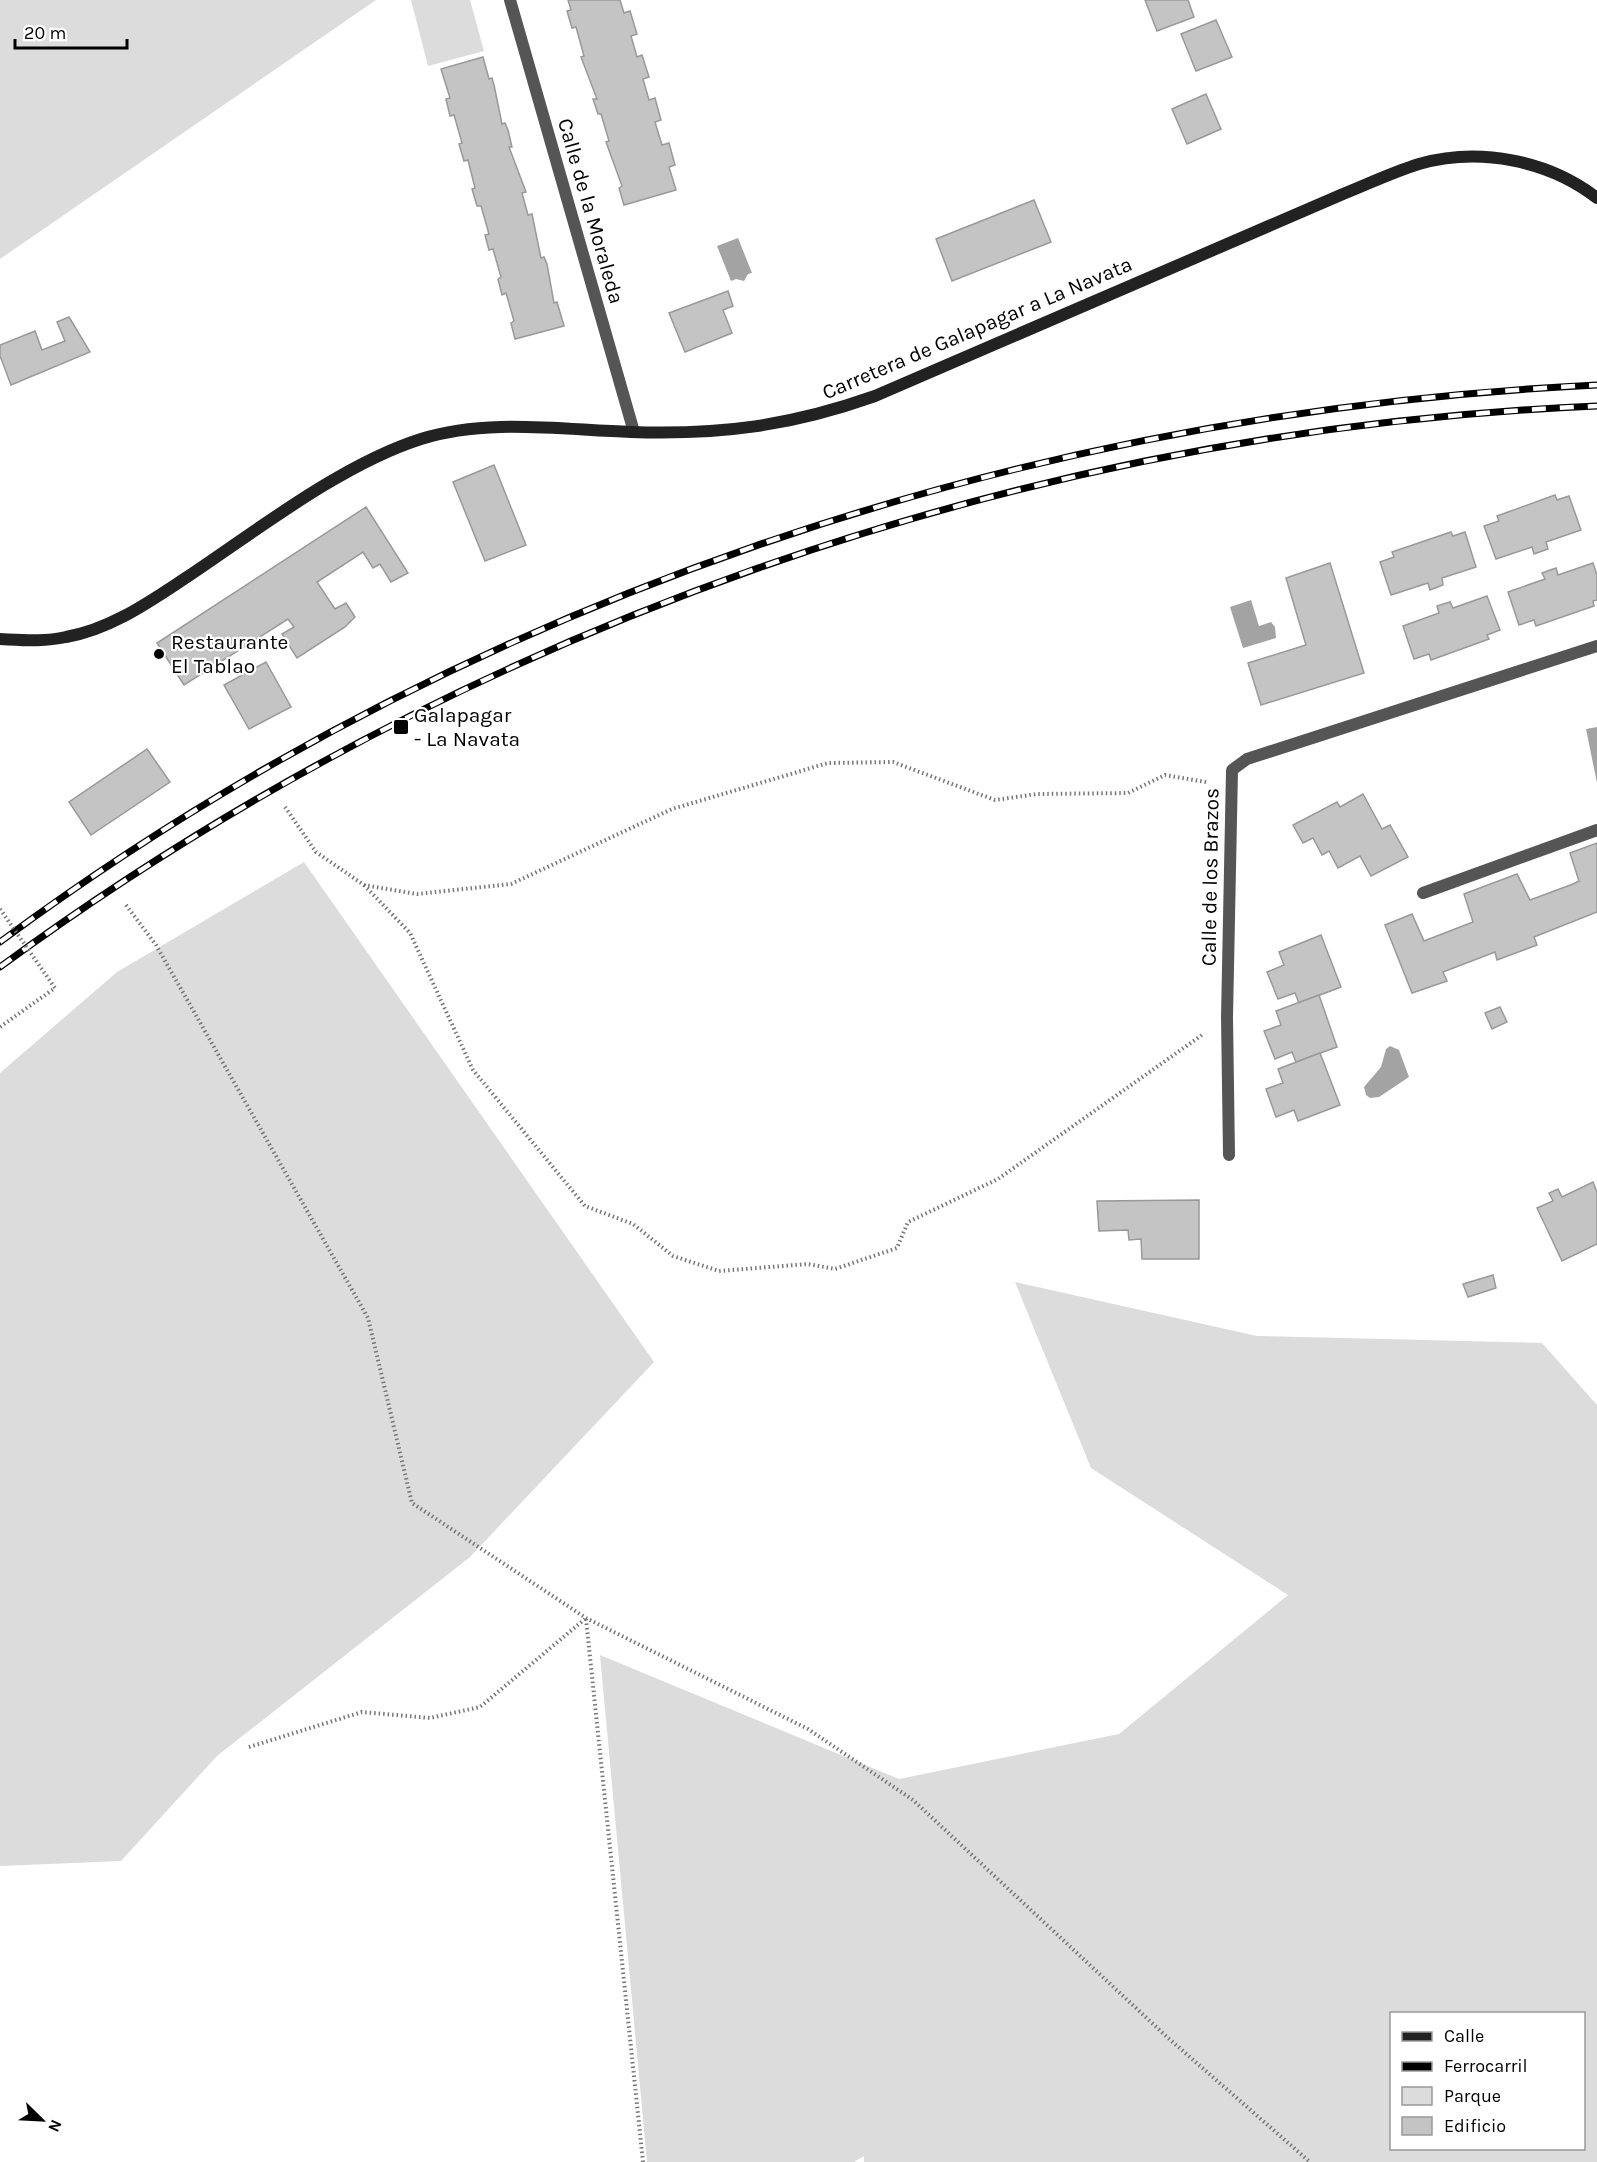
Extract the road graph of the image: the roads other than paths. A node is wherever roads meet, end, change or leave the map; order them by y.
1 (510, 0) edge
2 (1597, 198) edge
3 (633, 432) junction
4 (0, 639) edge
5 (1597, 646) edge
6 (1597, 830) edge
7 (1423, 893) dead end
8 (1228, 1155) dead end

1 - 3 street, Calle de la Moraleda
2 - 3 main road, Carretera de Galapagar a La Navata
3 - 4 main road, Carretera de Galapagar a La Navata
5 - 8 street, Calle de los Brazos
6 - 7 street

